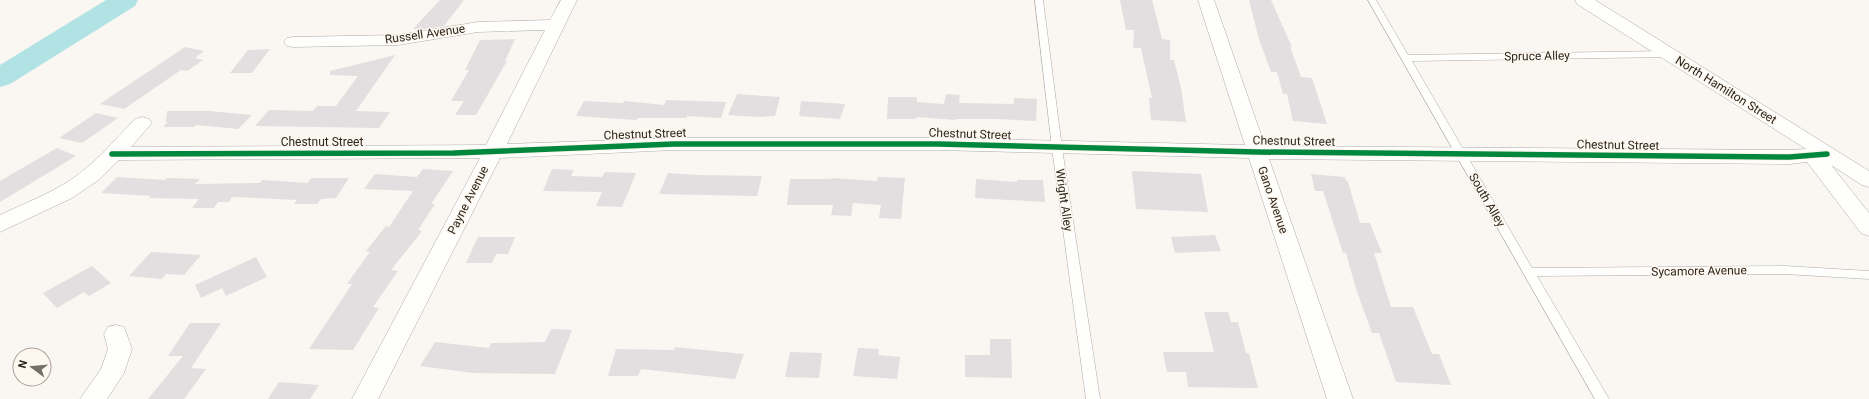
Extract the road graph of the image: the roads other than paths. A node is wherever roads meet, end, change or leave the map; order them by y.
1 (569, 0) edge
2 (1039, 0) edge
3 (1206, 0) edge
4 (1372, 0) edge
5 (1583, 0) edge
6 (556, 25) junction
7 (293, 42) dead end
8 (1669, 54) junction
9 (1405, 58) junction
10 (142, 123) dead end
11 (1057, 148) junction
12 (494, 150) junction
13 (1257, 152) junction
14 (112, 154) junction
15 (1461, 154) junction
16 (1819, 155) junction
17 (1869, 180) edge
18 (0, 224) edge
19 (1869, 228) edge
20 (1528, 272) junction
21 (1869, 275) edge
22 (116, 334) dead end
23 (93, 399) edge
24 (365, 399) edge
25 (1093, 399) edge
26 (1340, 399) edge
27 (1602, 399) edge

1 - 6 street, Payne Avenue
2 - 11 lane, Wright Alley
3 - 13 street, Gano Avenue
4 - 9 lane, South Alley
5 - 8 street, North Hamilton Street
6 - 7 street, Russell Avenue
6 - 12 street, Payne Avenue
8 - 9 lane, Spruce Alley
8 - 16 street, North Hamilton Street
9 - 15 lane, South Alley
10 - 14 street
11 - 12 street, Chestnut Street
11 - 13 street, Chestnut Street
11 - 25 lane, Wright Alley
12 - 14 street, Chestnut Street
12 - 24 street, Payne Avenue
13 - 15 street, Chestnut Street
13 - 26 street, Gano Avenue
14 - 18 street
15 - 16 street, Chestnut Street
15 - 20 lane, South Alley
16 - 17 street, North Hamilton Street
16 - 19 street
20 - 21 lane, Sycamore Avenue
20 - 27 lane, South Alley
22 - 23 street

